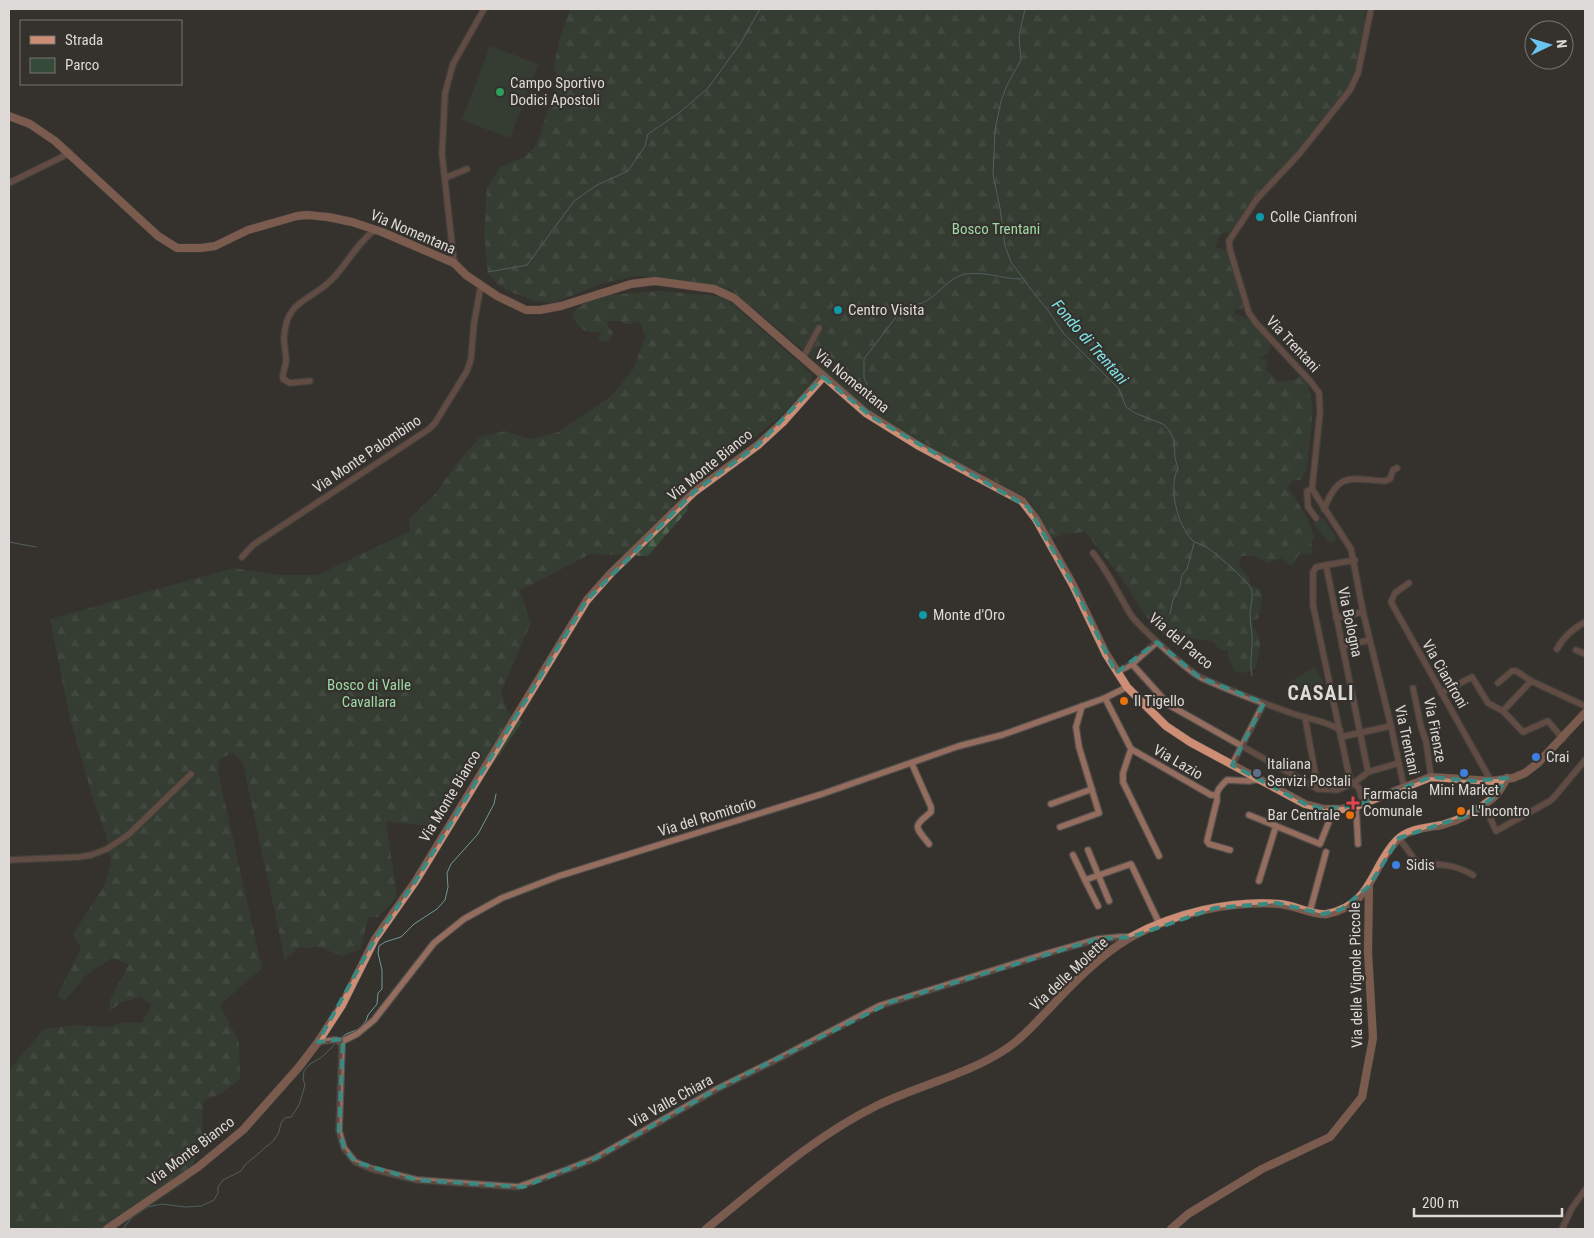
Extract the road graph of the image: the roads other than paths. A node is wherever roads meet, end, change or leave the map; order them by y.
1 (484, 9) edge
2 (1370, 9) edge
3 (9, 116) edge
4 (70, 153) junction
5 (467, 169) dead end
6 (445, 178) junction
7 (9, 183) edge
8 (374, 230) junction
9 (454, 263) junction
10 (481, 285) junction
11 (819, 328) dead end
12 (803, 358) junction
13 (823, 377) junction
14 (310, 381) dead end
15 (1397, 468) dead end
16 (1312, 488) junction
17 (1324, 509) junction
18 (1316, 518) dead end
19 (1094, 554) dead end
20 (242, 557) dead end
21 (1355, 560) junction
22 (1326, 566) junction
23 (1409, 583) dead end
24 (1363, 612) junction
25 (1336, 618) junction
26 (1585, 622) edge
27 (1370, 640) junction
28 (1157, 642) junction
29 (1342, 646) junction
30 (1557, 649) dead end
31 (1576, 650) dead end
32 (1585, 654) edge
33 (1132, 664) junction
34 (1117, 672) junction
35 (1531, 681) junction
36 (1498, 683) dead end
37 (1128, 687) junction
38 (1413, 688) dead end
39 (1441, 693) junction
40 (1105, 698) junction
41 (1264, 703) junction
42 (1082, 706) junction
43 (1585, 706) edge
44 (1504, 711) junction
45 (1585, 713) edge
46 (1305, 717) junction
47 (1391, 726) junction
48 (1360, 733) junction
49 (1340, 734) junction
50 (1563, 739) junction
51 (1242, 747) junction
52 (1131, 749) junction
53 (1585, 760) edge
54 (1399, 763) junction
55 (912, 764) junction
56 (1232, 765) junction
57 (1368, 772) junction
58 (191, 774) dead end
59 (1431, 777) junction
60 (1508, 778) junction
61 (1261, 779) junction
62 (1491, 781) junction
63 (1354, 783) junction
64 (1404, 787) junction
65 (1092, 789) junction
66 (1318, 789) junction
67 (1216, 795) junction
68 (1051, 804) dead end
69 (1484, 804) junction
70 (1360, 805) junction
71 (1334, 810) junction
72 (1249, 815) dead end
73 (1276, 826) junction
74 (1060, 827) dead end
75 (1399, 838) junction
76 (929, 844) dead end
77 (1358, 844) dead end
78 (1088, 850) dead end
79 (1230, 850) dead end
80 (1326, 852) dead end
81 (1073, 855) dead end
82 (1159, 856) dead end
83 (9, 860) edge
84 (1098, 874) junction
85 (1472, 875) dead end
86 (1085, 880) junction
87 (1259, 881) dead end
88 (1369, 886) junction
89 (1109, 901) dead end
90 (1098, 906) dead end
91 (1310, 911) junction
92 (1160, 925) junction
93 (1131, 937) junction
94 (318, 1042) junction
95 (341, 1042) junction
96 (1585, 1190) edge
97 (107, 1229) edge
98 (706, 1229) edge
99 (1171, 1229) edge
100 (1562, 1229) edge

1 - 6 street
2 - 16 street, Via Trentani
3 - 4 main road, Via Nomentana
4 - 7 street
4 - 8 main road, Via Nomentana
5 - 6 street
6 - 9 street
8 - 9 main road, Via Nomentana
8 - 14 street
9 - 10 main road, Via Nomentana
10 - 12 main road, Via Nomentana
10 - 20 street, Via Monte Palombino
11 - 12 street
12 - 13 main road, Via Nomentana
13 - 34 main road, Via Nomentana
13 - 94 main road, Via Monte Bianco
15 - 17 street
16 - 17 street, Via Trentani
16 - 18 street
17 - 21 street, Via Trentani
19 - 28 street, Via del Parco
21 - 22 street
21 - 24 street, Via Trentani
22 - 25 street, Via Bologna
22 - 49 street
23 - 39 street, Via Cianfroni
24 - 25 street
24 - 27 street, Via Trentani
25 - 29 street, Via Bologna
26 - 30 street
27 - 29 street
27 - 47 street, Via Trentani
28 - 33 street
28 - 41 street, Via del Parco
29 - 48 street, Via Bologna
31 - 32 street
33 - 34 street
33 - 51 street
34 - 37 main road, Via Nomentana
35 - 36 street
35 - 43 street
35 - 44 street
37 - 40 street, Via del Romitorio
37 - 56 main road, Via Nomentana
38 - 59 street, Via Firenze
39 - 44 street
39 - 62 street, Via Cianfroni
40 - 42 street, Via del Romitorio
40 - 52 street, Via Lazio
41 - 46 street, Via del Parco
41 - 51 street
42 - 55 street, Via del Romitorio
42 - 65 street
44 - 50 street
45 - 50 main road, Via Nomentana
46 - 49 street, Via del Parco
46 - 66 street
47 - 48 street
47 - 54 street, Via Trentani
48 - 49 street
48 - 57 street, Via Bologna
49 - 63 street
50 - 60 main road, Via Nomentana
51 - 56 street
51 - 66 street
52 - 67 street, Via Lazio
52 - 82 street
53 - 69 street
54 - 57 street
54 - 64 street, Via Trentani
55 - 76 street
55 - 95 street, Via del Romitorio
56 - 61 main road, Via Nomentana
57 - 63 street
58 - 83 street
59 - 62 main road, Via Nomentana
59 - 64 main road, Via Nomentana
60 - 62 main road, Via Nomentana
60 - 69 main road
61 - 67 street, Via Lazio
61 - 71 main road, Via Nomentana
63 - 66 street
63 - 70 street
64 - 70 main road, Via Nomentana
65 - 68 street
65 - 74 street
67 - 79 street
69 - 75 main road
70 - 71 main road, Via Nomentana
70 - 77 street
71 - 73 street
72 - 73 street
73 - 87 street
75 - 85 street
75 - 88 main road, Via delle Molette
78 - 84 street
80 - 91 street
81 - 86 street
84 - 86 street
84 - 89 street
84 - 92 street
86 - 90 street
88 - 91 main road, Via delle Molette
88 - 99 main road, Via delle Vignole Piccole
91 - 92 main road, Via delle Molette
92 - 93 main road, Via delle Molette
93 - 95 street, Via Valle Chiara
93 - 98 main road, Via delle Molette
94 - 95 street
94 - 97 main road, Via Monte Bianco
96 - 100 street

